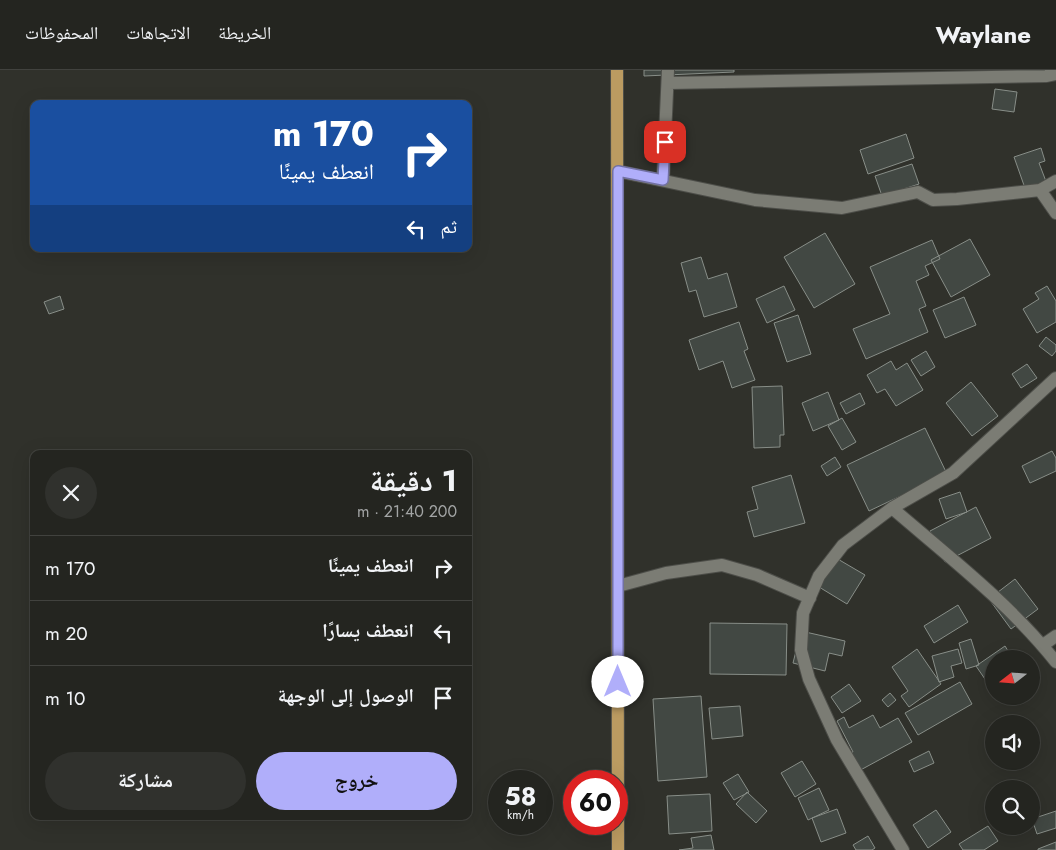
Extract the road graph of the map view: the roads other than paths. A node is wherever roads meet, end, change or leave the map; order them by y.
1 (617, 70) edge
2 (1056, 74) edge
3 (668, 76) edge
4 (815, 76) edge
5 (618, 171) junction
6 (663, 180) junction
7 (1056, 181) edge
8 (1040, 190) junction
9 (1056, 213) edge
10 (1056, 378) edge
11 (892, 508) junction
12 (618, 586) junction
13 (810, 598) junction
14 (1056, 636) edge
15 (1043, 646) junction
16 (1056, 662) edge
17 (618, 850) edge
18 (903, 850) edge

1 - 5 main road
2 - 4 street
3 - 4 street
3 - 6 street
5 - 6 street
5 - 12 main road
6 - 8 street
7 - 8 street
8 - 9 street
10 - 11 street
11 - 13 street
11 - 15 street
12 - 13 street
12 - 17 main road
13 - 18 street
14 - 15 street
15 - 16 street

